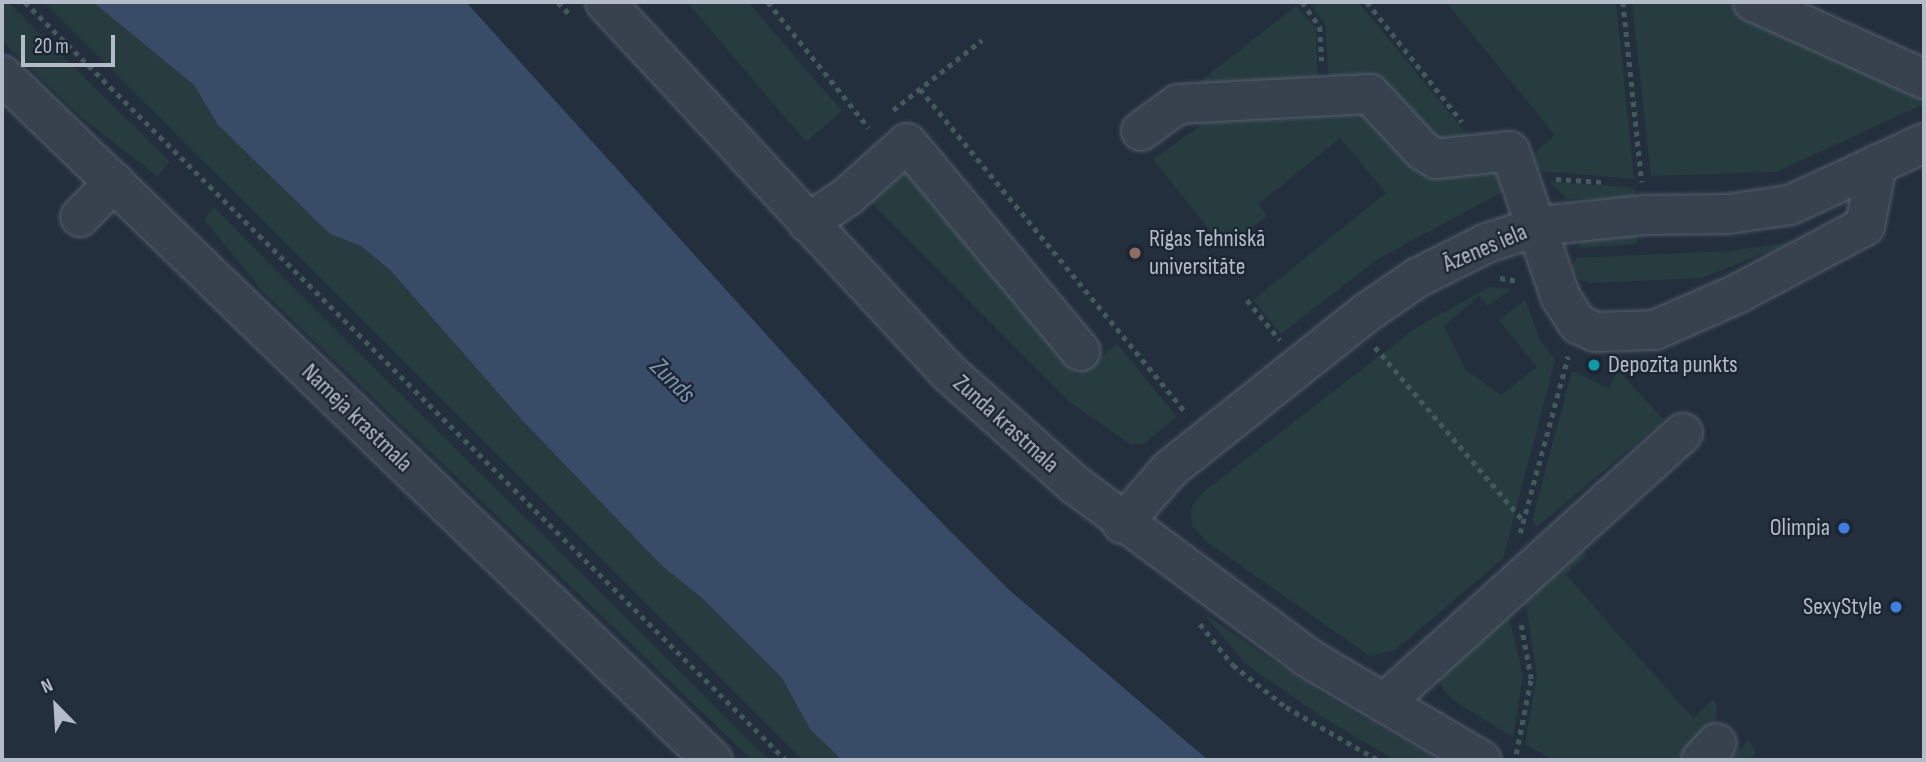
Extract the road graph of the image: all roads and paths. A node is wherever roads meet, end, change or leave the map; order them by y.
1 (25, 2) edge
2 (605, 2) edge
3 (768, 2) edge
4 (1302, 2) edge
5 (1367, 2) edge
6 (1623, 2) edge
7 (1753, 2) edge
8 (982, 40) dead end
9 (2, 75) edge
10 (1924, 79) edge
11 (920, 89) junction
12 (1324, 97) junction
13 (890, 112) dead end
14 (879, 120) dead end
15 (869, 128) junction
16 (1141, 131) dead end
17 (1470, 132) dead end
18 (860, 136) dead end
19 (1924, 143) edge
20 (1877, 164) junction
21 (114, 182) junction
22 (1643, 215) junction
23 (80, 217) dead end
24 (808, 223) junction
25 (1539, 226) junction
26 (1247, 300) dead end
27 (1280, 341) dead end
28 (1374, 346) dead end
29 (1080, 351) dead end
30 (1569, 351) dead end
31 (1187, 414) dead end
32 (1683, 433) dead end
33 (1522, 519) junction
34 (1122, 524) junction
35 (1516, 581) junction
36 (1384, 703) junction
37 (701, 757) edge
38 (786, 760) edge
39 (1481, 760) edge
40 (1513, 760) edge

1 - 38 path
2 - 24 street, Zunda krastmala
3 - 15 path
4 - 12 path
5 - 17 path
6 - 22 path
7 - 10 street
8 - 11 path
9 - 21 street, Nameja krastmala
11 - 13 path
11 - 31 path
12 - 16 street
12 - 25 street
14 - 15 path
15 - 18 path
19 - 20 street, Āzenes iela
20 - 22 street, Āzenes iela
20 - 25 street
21 - 23 street
21 - 37 street, Nameja krastmala
22 - 25 street, Āzenes iela
24 - 29 street
24 - 34 street, Zunda krastmala
25 - 34 street, Āzenes iela
26 - 27 path
28 - 33 path
30 - 33 path
32 - 35 street
33 - 35 path
34 - 36 street, Zunda krastmala
35 - 36 street
35 - 40 path
36 - 39 street, Zunda krastmala

